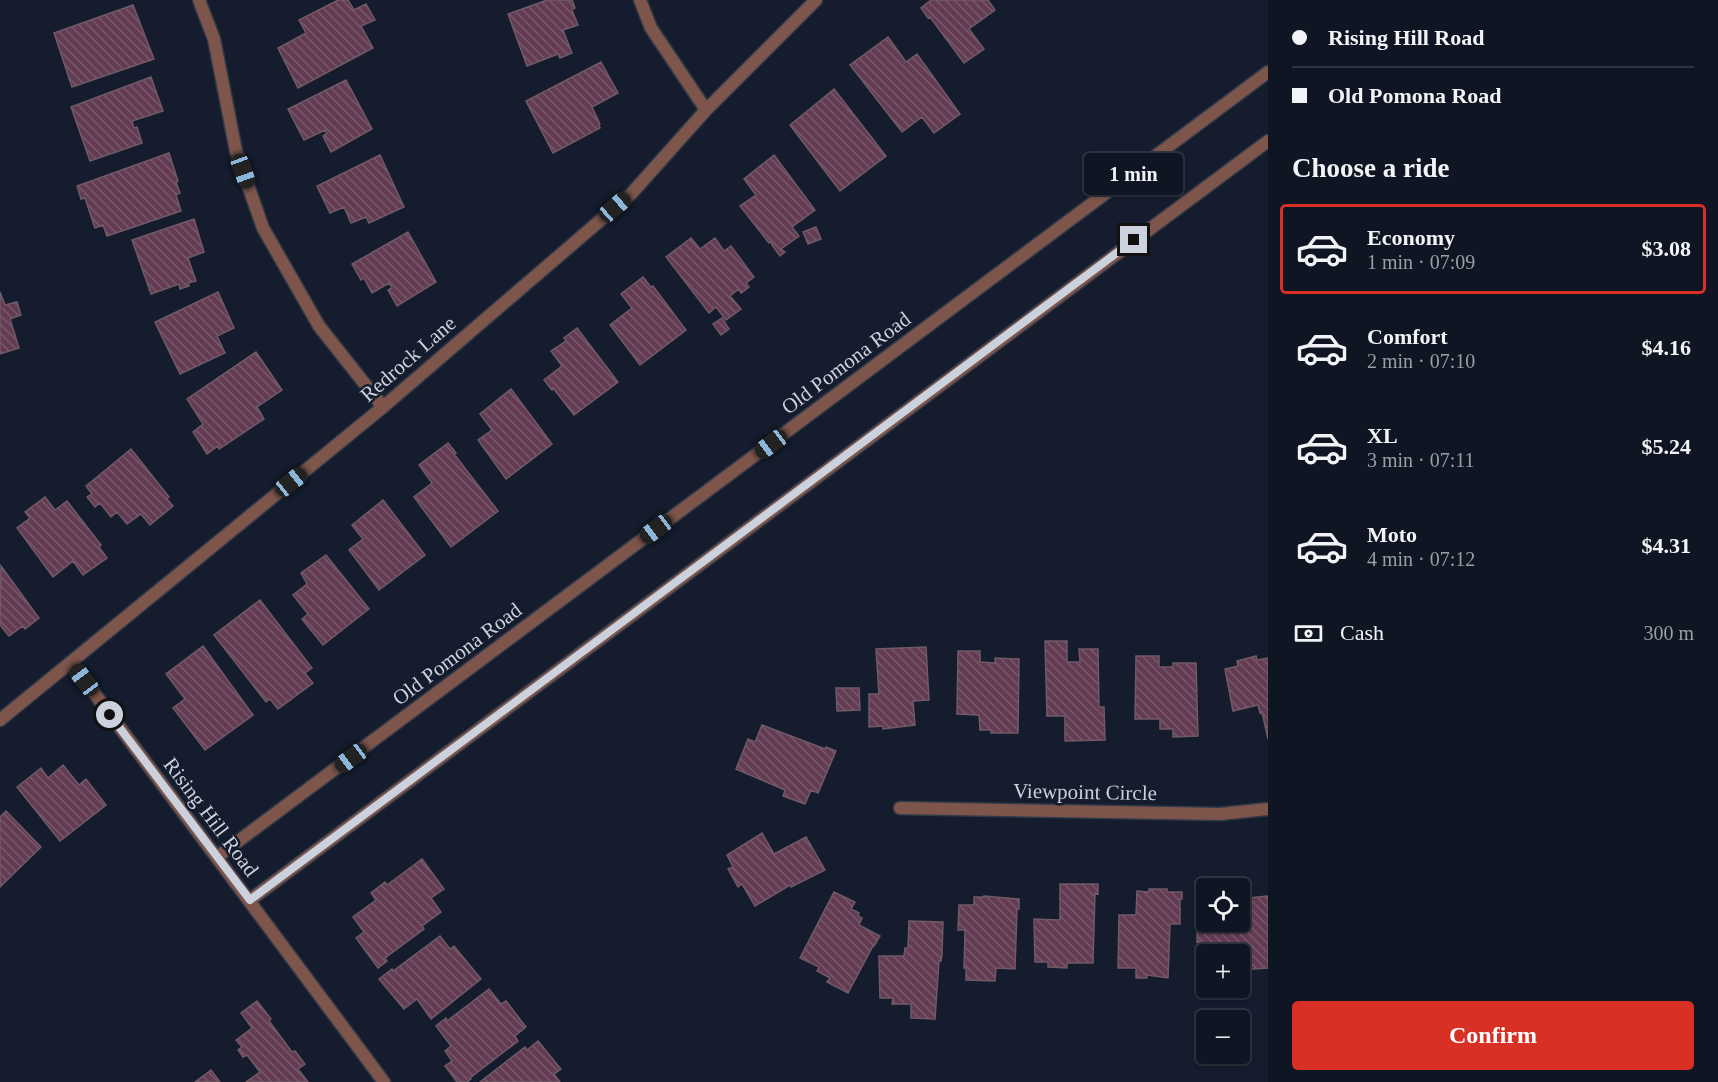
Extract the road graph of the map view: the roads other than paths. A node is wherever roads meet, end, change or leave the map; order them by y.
1 (199, 0) edge
2 (640, 0) edge
3 (816, 0) edge
4 (1268, 72) edge
5 (706, 110) junction
6 (1268, 141) edge
7 (383, 407) junction
8 (70, 662) junction
9 (0, 720) edge
10 (900, 808) dead end
11 (1268, 808) edge
12 (217, 857) junction
13 (250, 900) junction
14 (384, 1082) edge

1 - 7 street
2 - 5 street
3 - 5 street, Redrock Lane
4 - 12 street, Old Pomona Road
5 - 7 street, Redrock Lane
6 - 13 street
7 - 8 street, Redrock Lane
8 - 9 street, Redrock Lane
8 - 12 street, Rising Hill Road
10 - 11 street, Viewpoint Circle
12 - 13 street, Rising Hill Road
13 - 14 street, Rising Hill Road

